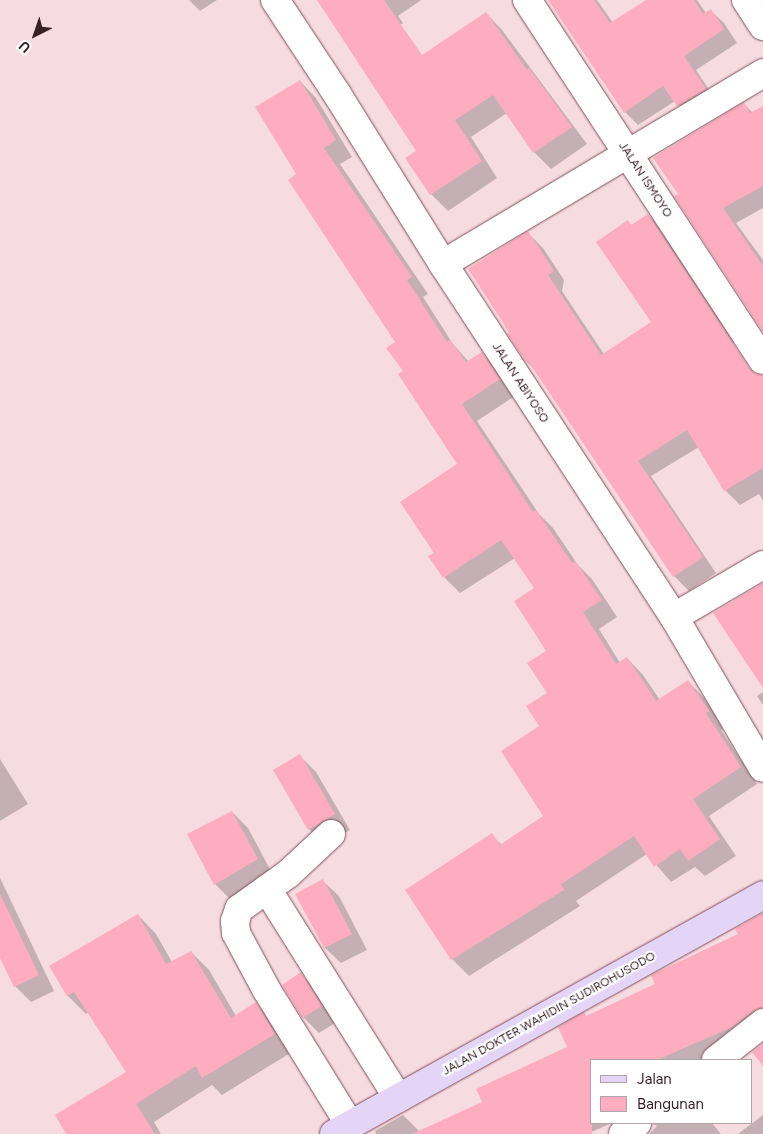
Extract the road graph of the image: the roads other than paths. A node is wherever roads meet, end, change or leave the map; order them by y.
1 (275, 0) edge
2 (527, 0) edge
3 (746, 0) edge
4 (763, 26) edge
5 (763, 73) edge
6 (627, 154) junction
7 (442, 264) junction
8 (763, 360) edge
9 (763, 565) edge
10 (674, 617) junction
11 (763, 768) edge
12 (331, 834) dead end
13 (267, 890) junction
14 (763, 895) edge
15 (763, 1023) edge
16 (717, 1059) edge
17 (398, 1098) junction
18 (637, 1124) edge
19 (338, 1132) edge
20 (623, 1134) edge

1 - 7 street, JALAN ABIYOSO
2 - 6 street, JALAN ISMOYO
3 - 4 street
5 - 6 street
6 - 7 street
6 - 8 street, JALAN ISMOYO
7 - 10 street, JALAN ABIYOSO
9 - 10 street
10 - 11 street, JALAN ABIYOSO
12 - 13 street
13 - 17 street
13 - 19 street
14 - 17 main road, JALAN DOKTER WAHIDIN SUDIROHUSODO
15 - 16 street
17 - 19 main road, JALAN DOKTER WAHIDIN SUDIROHUSODO
18 - 20 street

